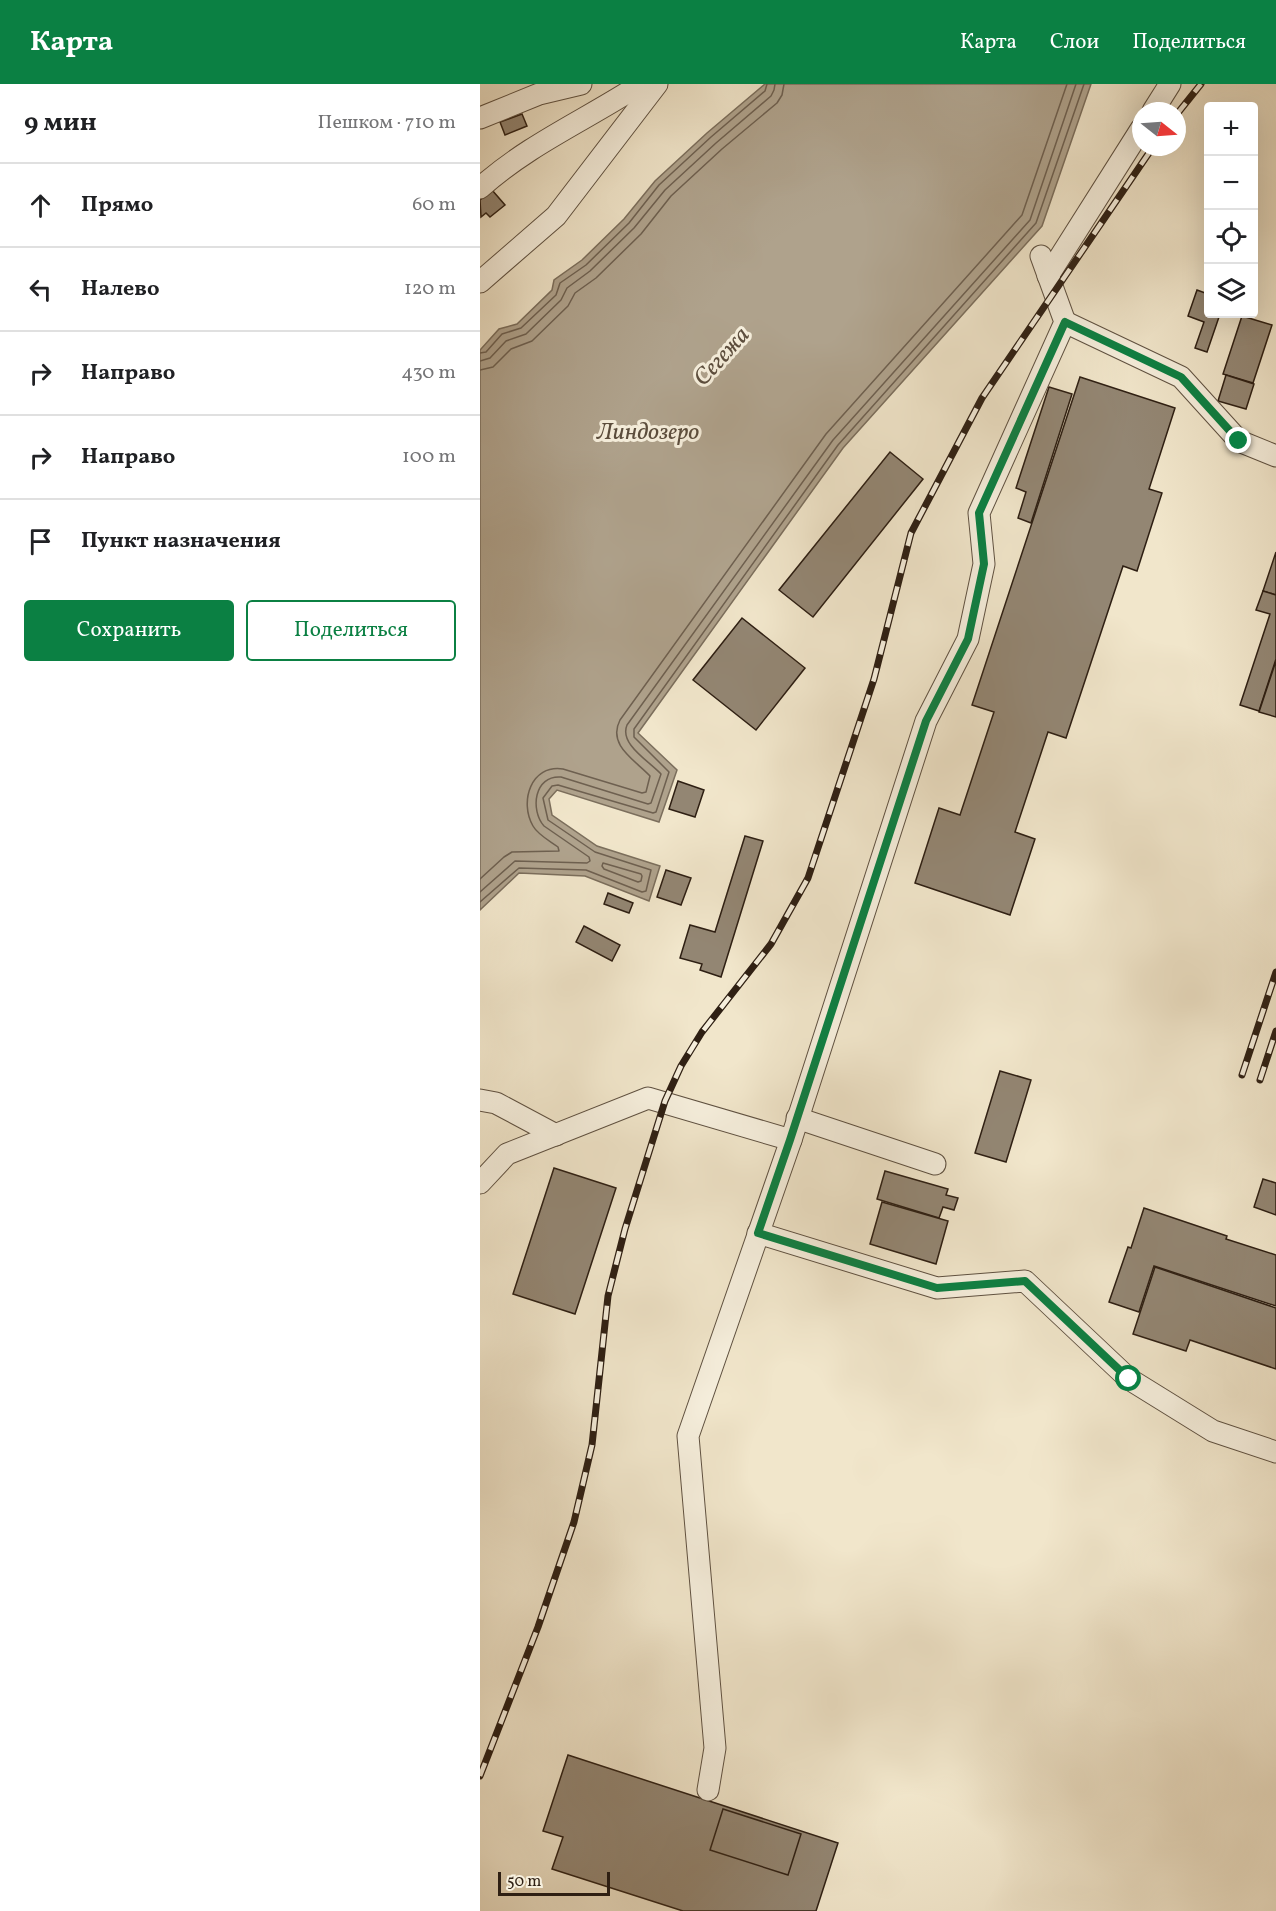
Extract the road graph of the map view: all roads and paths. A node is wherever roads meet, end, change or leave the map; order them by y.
1 (581, 84) edge
2 (640, 84) edge
3 (657, 84) edge
4 (1170, 84) edge
5 (1159, 102) edge
6 (480, 118) edge
7 (1132, 142) edge
8 (480, 188) edge
9 (480, 282) edge
10 (1065, 322) junction
11 (1276, 456) edge
12 (480, 1100) edge
13 (797, 1118) junction
14 (556, 1135) junction
15 (790, 1140) junction
16 (935, 1164) dead end
17 (480, 1183) edge
18 (758, 1233) junction
19 (1276, 1452) edge
20 (708, 1790) dead end

1 - 6 street
2 - 8 street
3 - 9 street
4 - 5 street
7 - 10 street
10 - 11 street
10 - 13 street
12 - 14 street
13 - 15 street
13 - 16 street
14 - 15 street
14 - 17 street
15 - 18 street
18 - 19 street
18 - 20 street

